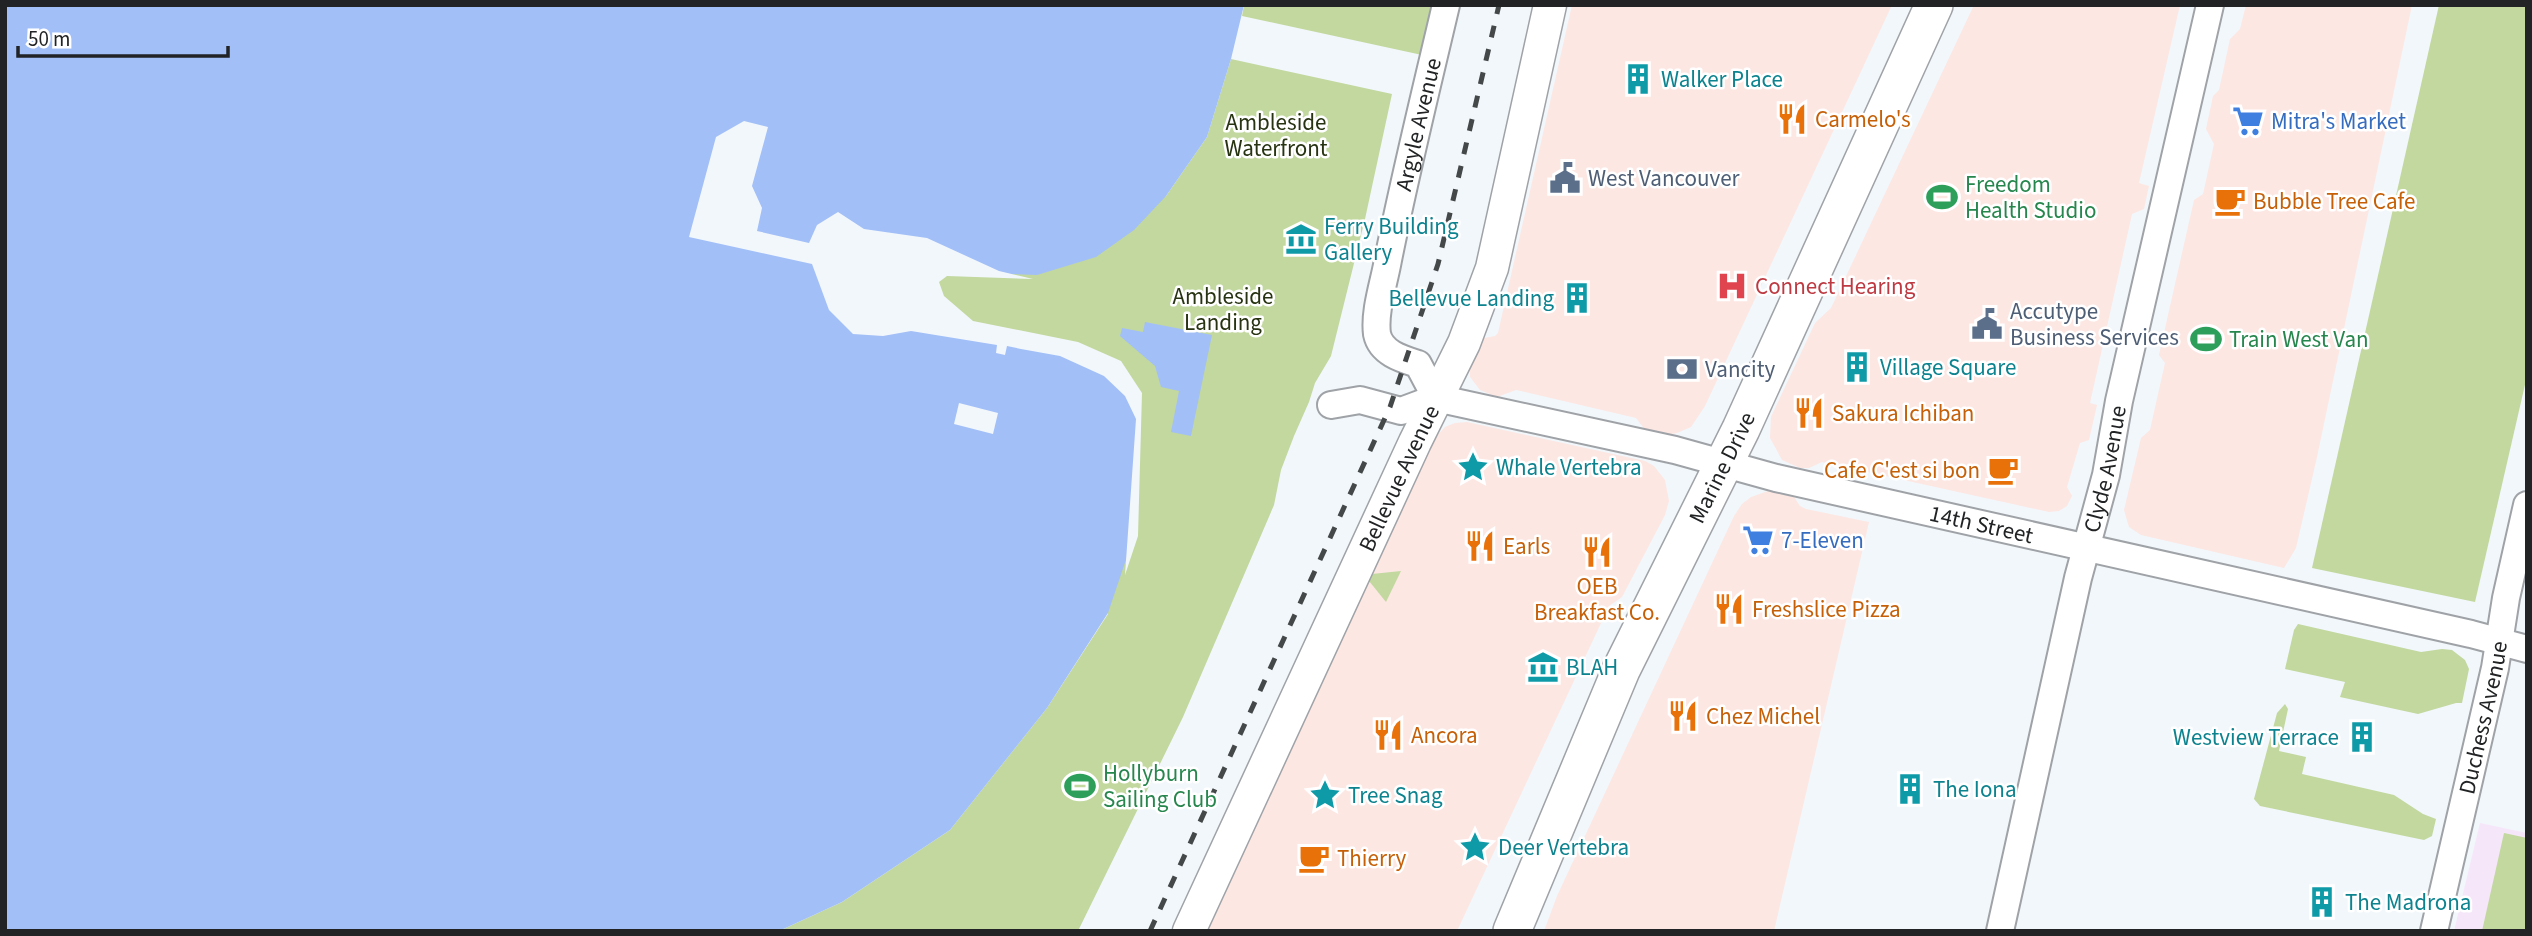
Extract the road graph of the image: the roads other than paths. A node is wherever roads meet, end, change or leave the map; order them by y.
1 (1446, 5) edge
2 (1550, 5) edge
3 (1934, 5) edge
4 (2210, 5) edge
5 (1436, 398) junction
6 (1331, 405) dead end
7 (1723, 465) junction
8 (2527, 505) edge
9 (2086, 547) junction
10 (2499, 641) junction
11 (2527, 649) edge
12 (1189, 931) edge
13 (1512, 931) edge
14 (2000, 931) edge
15 (2434, 931) edge

1 - 5 street, Argyle Avenue
2 - 5 street, Bellevue Avenue
3 - 7 main road, Marine Drive
4 - 9 street, Clyde Avenue
5 - 6 street
5 - 7 street, 14th Street
5 - 12 street, Bellevue Avenue
7 - 9 street, 14th Street
7 - 13 main road, Marine Drive
8 - 10 street, Duchess Avenue
9 - 10 street, 14th Street
9 - 14 street, Clyde Avenue
10 - 11 street, 14th Street
10 - 15 street, Duchess Avenue

